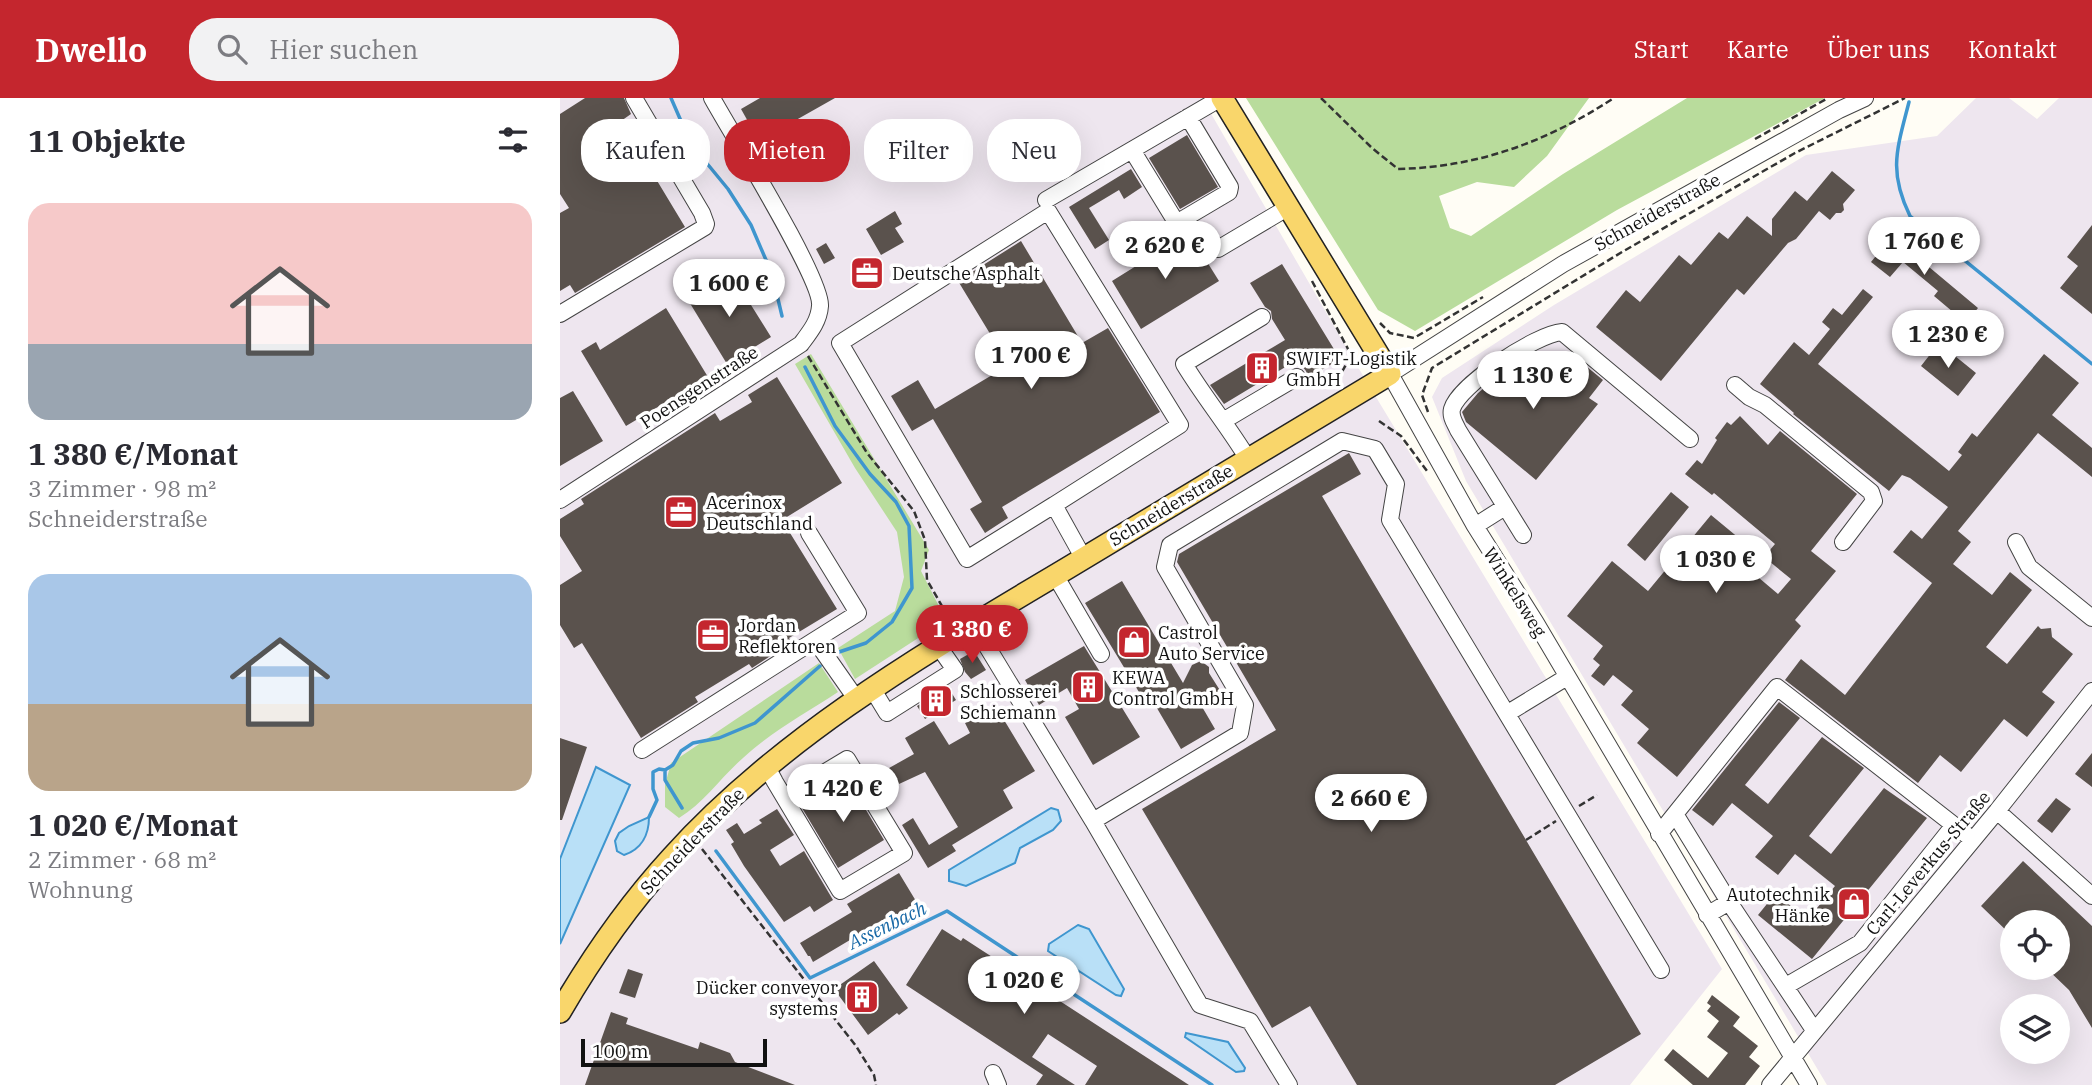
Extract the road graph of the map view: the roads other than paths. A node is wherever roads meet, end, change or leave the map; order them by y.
1 (634, 98) edge
2 (712, 98) edge
3 (1222, 98) edge
4 (1865, 98) edge
5 (1188, 117) junction
6 (1132, 150) junction
7 (1046, 200) dead end
8 (1287, 208) junction
9 (1218, 249) dead end
10 (560, 314) edge
11 (1262, 317) dead end
12 (1390, 374) junction
13 (1297, 377) dead end
14 (1735, 385) dead end
15 (1223, 421) junction
16 (1690, 439) dead end
17 (1248, 459) junction
18 (560, 500) edge
19 (1054, 505) junction
20 (1505, 507) junction
21 (1475, 526) junction
22 (809, 533) dead end
23 (1523, 535) dead end
24 (1843, 542) dead end
25 (2016, 542) dead end
26 (1084, 558) junction
27 (1055, 575) junction
28 (2092, 618) edge
29 (966, 630) junction
30 (815, 640) junction
31 (1101, 654) dead end
32 (1567, 677) junction
33 (2092, 691) edge
34 (865, 695) junction
35 (1508, 713) junction
36 (642, 750) dead end
37 (767, 767) junction
38 (784, 797) junction
39 (1997, 811) junction
40 (1675, 814) junction
41 (1093, 821) junction
42 (1954, 825) junction
43 (1659, 834) junction
44 (1973, 840) junction
45 (2092, 896) edge
46 (1729, 902) junction
47 (1707, 915) junction
48 (1860, 943) junction
49 (1876, 955) junction
50 (1661, 970) dead end
51 (1786, 986) junction
52 (560, 1012) edge
53 (1814, 1030) junction
54 (1792, 1057) junction
55 (1289, 1085) edge
56 (1770, 1085) edge
57 (1809, 1085) edge

1 - 10 street
2 - 18 street, Poensgenstraße
3 - 5 street
3 - 8 main road, Winkelsweg
4 - 12 street, Schneiderstraße
5 - 6 street
5 - 6 street
6 - 7 street
8 - 9 street
8 - 12 main road, Winkelsweg
11 - 15 street
12 - 17 main road, Schneiderstraße
12 - 21 street, Winkelsweg
13 - 15 street
14 - 24 street
15 - 17 street
16 - 20 street
17 - 26 main road, Schneiderstraße
19 - 19 street
19 - 26 street
20 - 21 street
20 - 23 street
21 - 32 street, Winkelsweg
22 - 30 street
25 - 28 street
26 - 27 main road, Schneiderstraße
27 - 29 main road, Schneiderstraße
27 - 31 street
29 - 34 main road, Schneiderstraße
29 - 41 street
30 - 34 street
30 - 36 street
32 - 35 street
32 - 43 street, Winkelsweg
33 - 39 street, Carl-Leverkus-Straße
34 - 37 main road, Schneiderstraße
35 - 41 street
35 - 50 street
37 - 38 street
37 - 52 main road, Schneiderstraße
38 - 38 street
39 - 44 street, Carl-Leverkus-Straße
39 - 45 street
40 - 42 street
40 - 43 street
40 - 46 street
41 - 55 street
42 - 44 street
42 - 48 street
43 - 47 street, Winkelsweg
44 - 49 street, Carl-Leverkus-Straße
46 - 47 street
46 - 51 street
47 - 54 street, Winkelsweg
48 - 49 street
48 - 51 street
49 - 53 street, Carl-Leverkus-Straße
51 - 53 street
53 - 54 street, Carl-Leverkus-Straße
54 - 56 street, Carl-Leverkus-Straße
54 - 57 street, Winkelsweg

